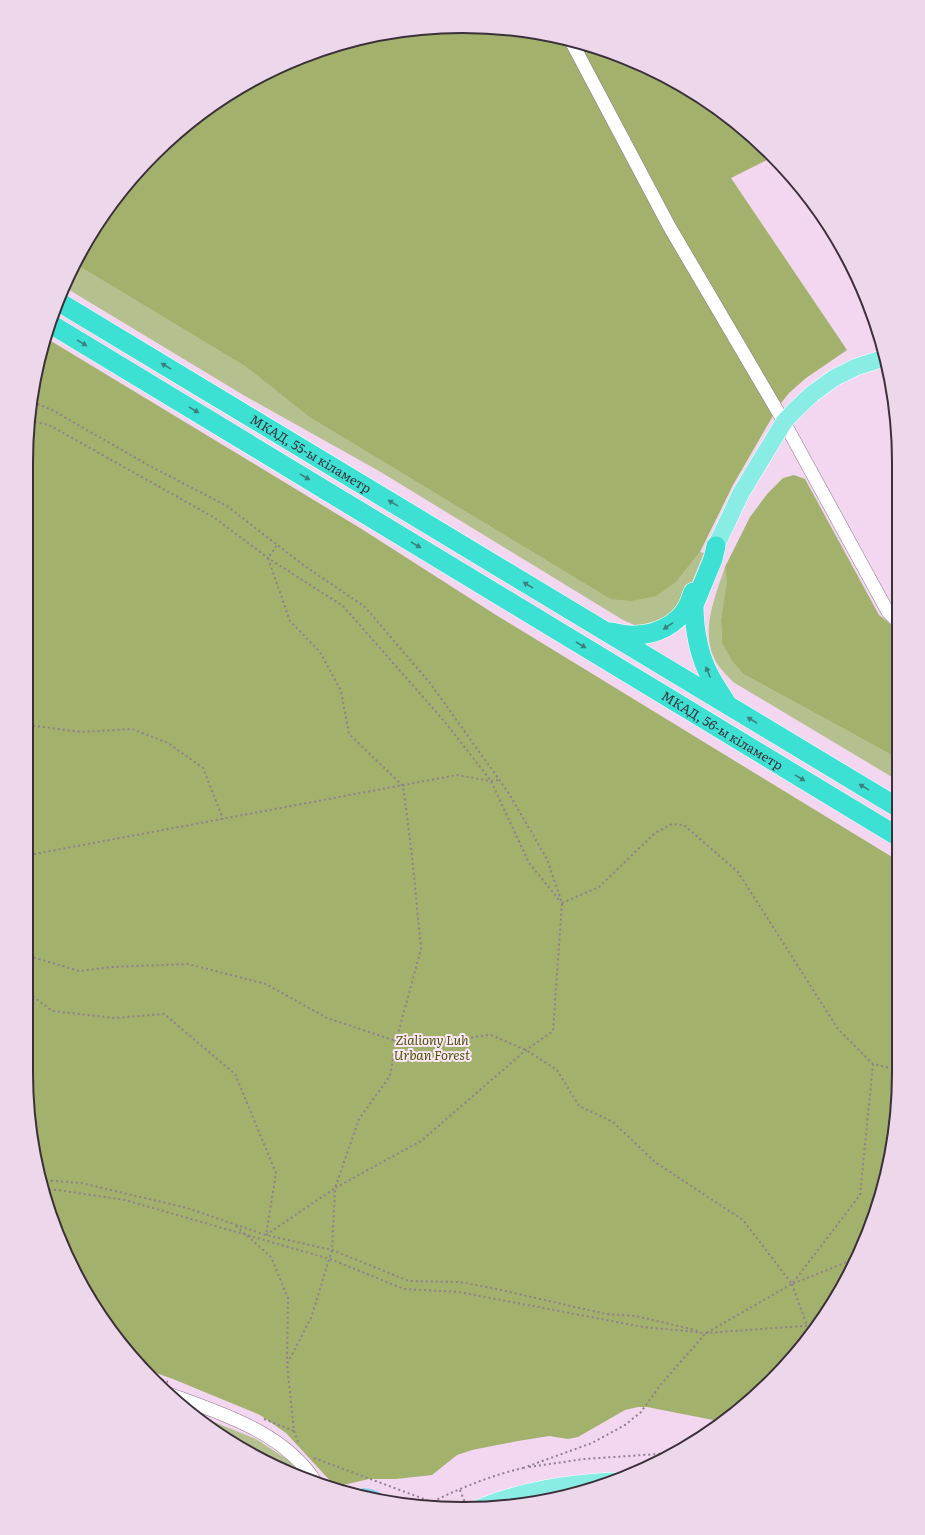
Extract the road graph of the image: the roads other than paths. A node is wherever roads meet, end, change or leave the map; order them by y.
1 (574, 48) edge
2 (63, 305) edge
3 (55, 326) edge
4 (879, 360) edge
5 (784, 422) junction
6 (716, 546) junction
7 (562, 605) joint
8 (892, 616) edge
9 (548, 625) joint
10 (605, 632) junction
11 (728, 705) junction
12 (892, 805) edge
13 (892, 833) edge
14 (185, 1400) edge
15 (309, 1473) edge
16 (592, 1482) edge
17 (549, 1493) edge
18 (502, 1500) edge

1 - 5 street
7 -> 2 highway, МКАД, 55-ы кіламетр
3 -> 9 highway, МКАД, 55-ы кіламетр
4 - 5 main road
5 - 6 main road
5 - 8 street
6 -> 10 highway
11 -> 6 highway
7 - 10 highway, МКАД, 56-ы кіламетр
9 -> 13 highway, МКАД, 56-ы кіламетр
10 - 11 highway, МКАД, 56-ы кіламетр
12 -> 11 highway, МКАД, 56-ы кіламетр
14 - 15 street
16 - 17 main road
17 - 18 main road

